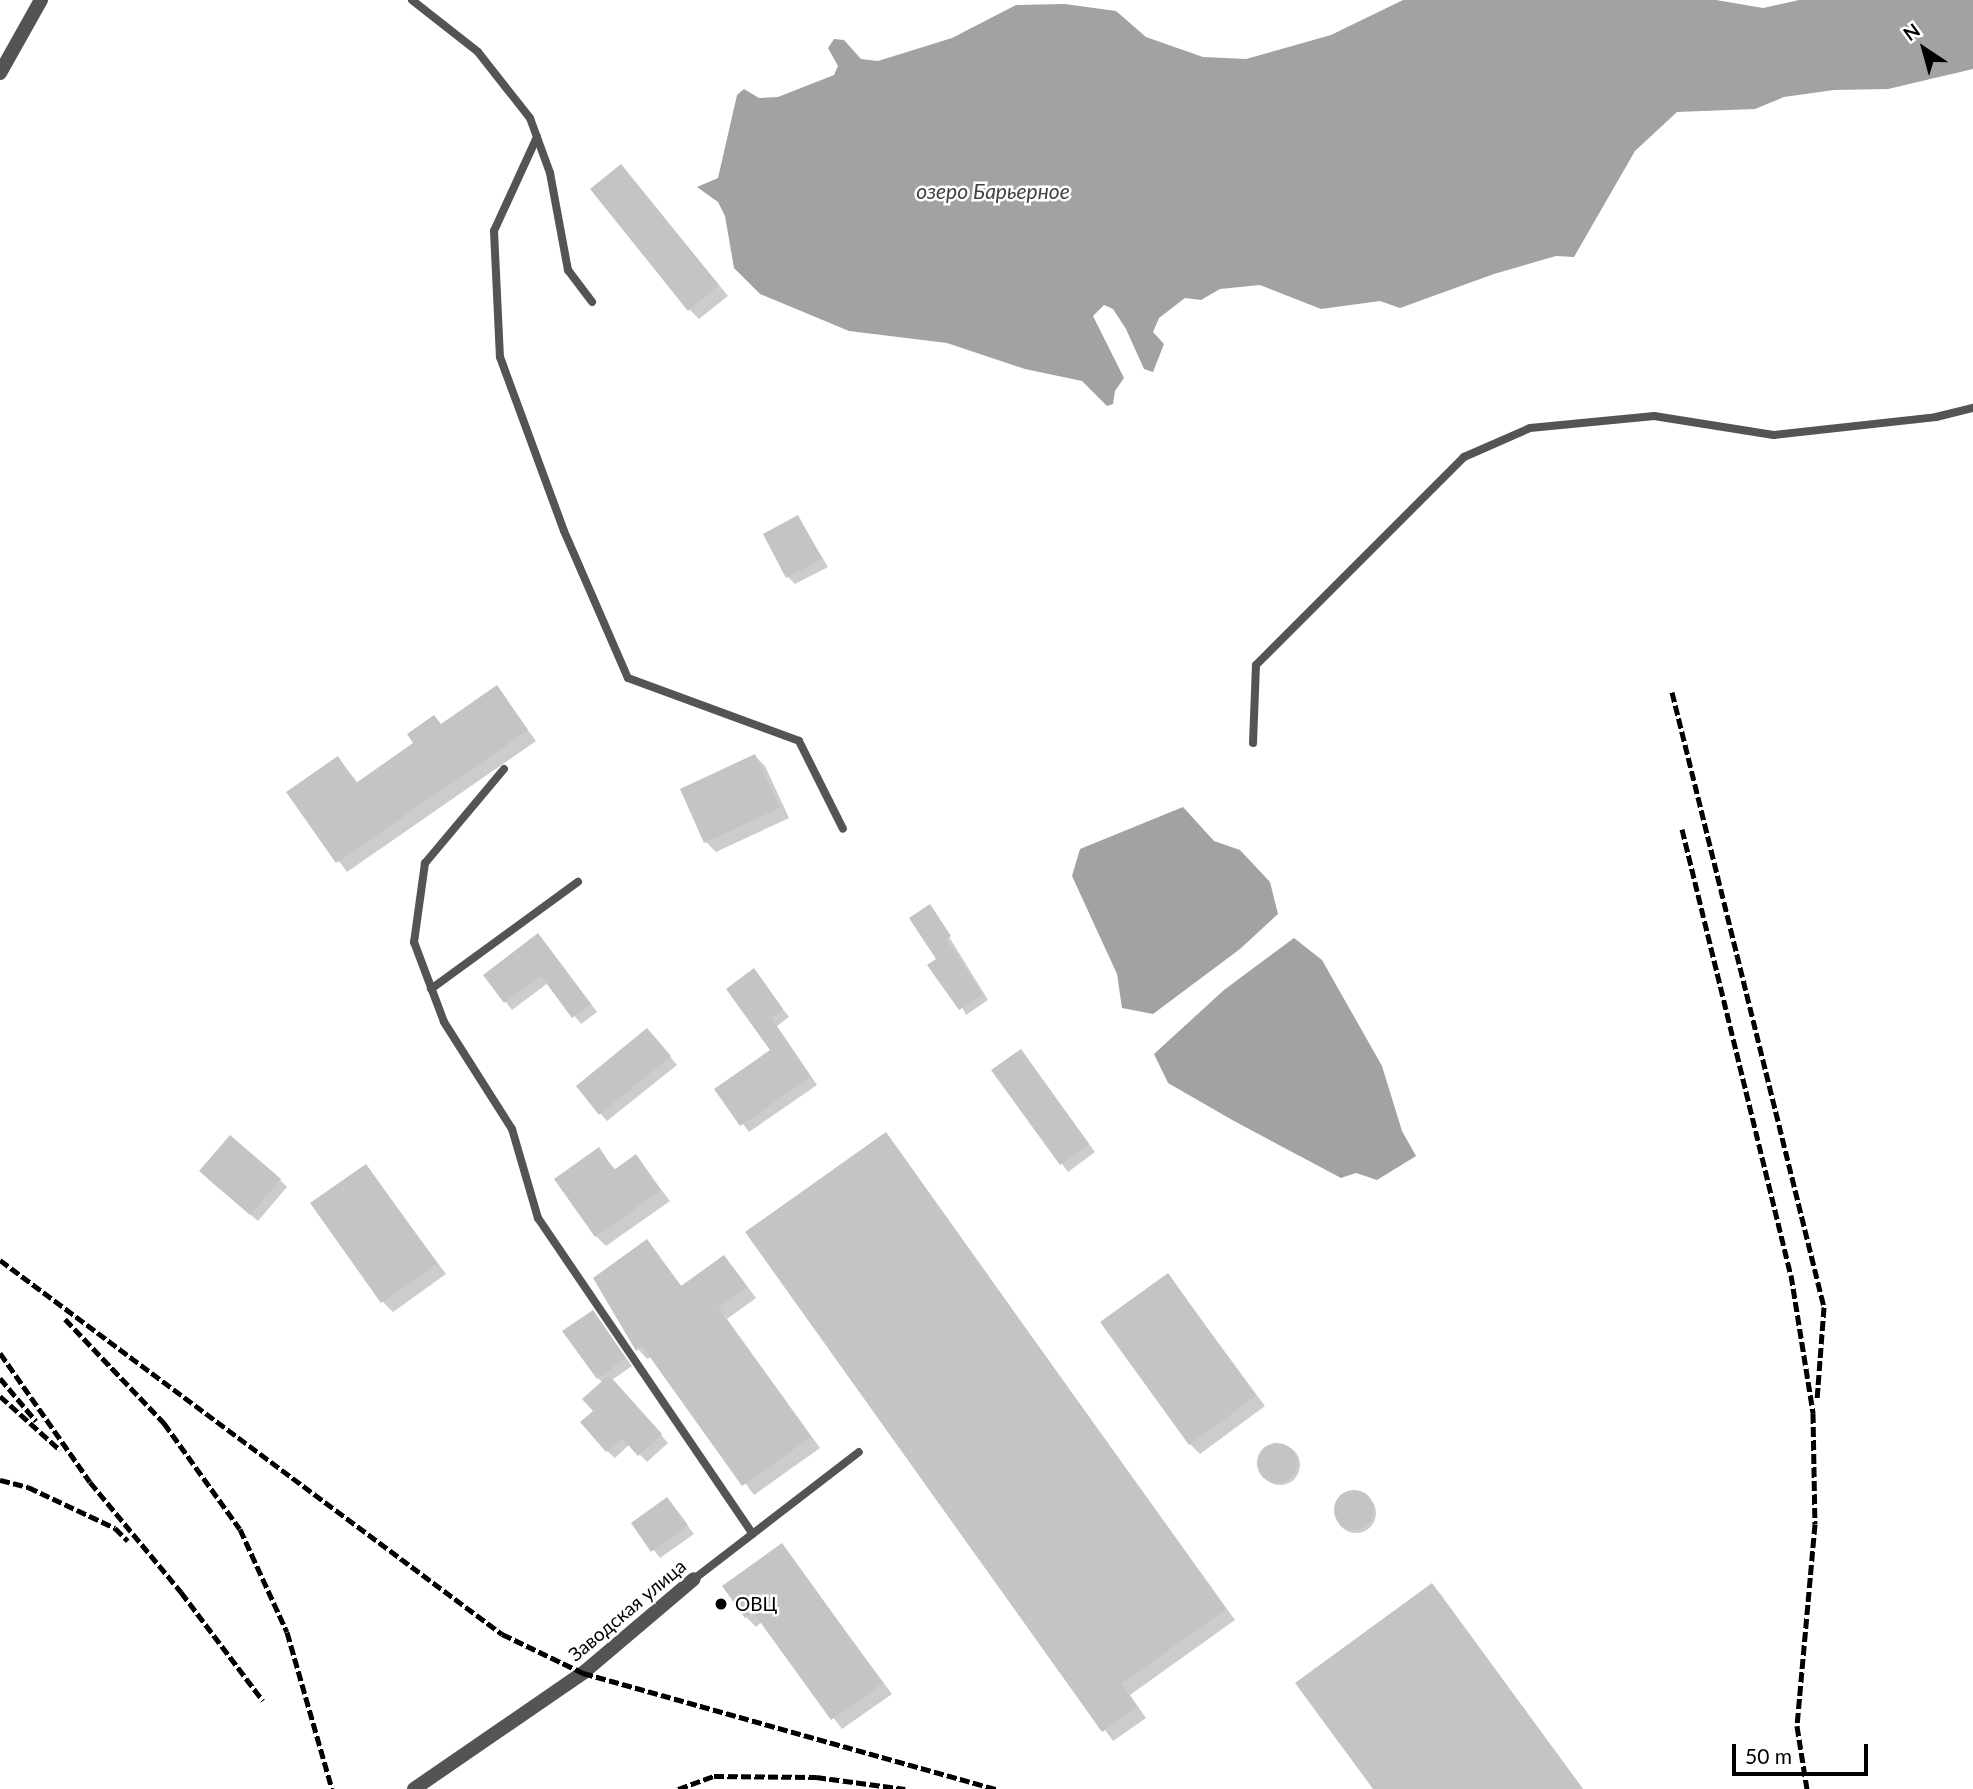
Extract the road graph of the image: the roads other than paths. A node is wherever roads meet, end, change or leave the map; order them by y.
1 (41, 0) edge
2 (412, 0) edge
3 (0, 73) edge
4 (537, 137) junction
5 (593, 302) dead end
6 (1973, 408) edge
7 (1253, 743) dead end
8 (504, 769) dead end
9 (843, 829) dead end
10 (578, 882) dead end
11 (431, 989) junction
12 (859, 1452) dead end
13 (753, 1534) junction
14 (694, 1579) joint
15 (414, 1789) edge

1 - 3 street
2 - 4 lane
4 - 5 lane
4 - 9 lane
6 - 7 lane
8 - 11 lane
10 - 11 lane
11 - 13 lane
12 - 13 lane, Заводская улица
13 - 14 lane, Заводская улица
14 - 15 street, Заводская улица

